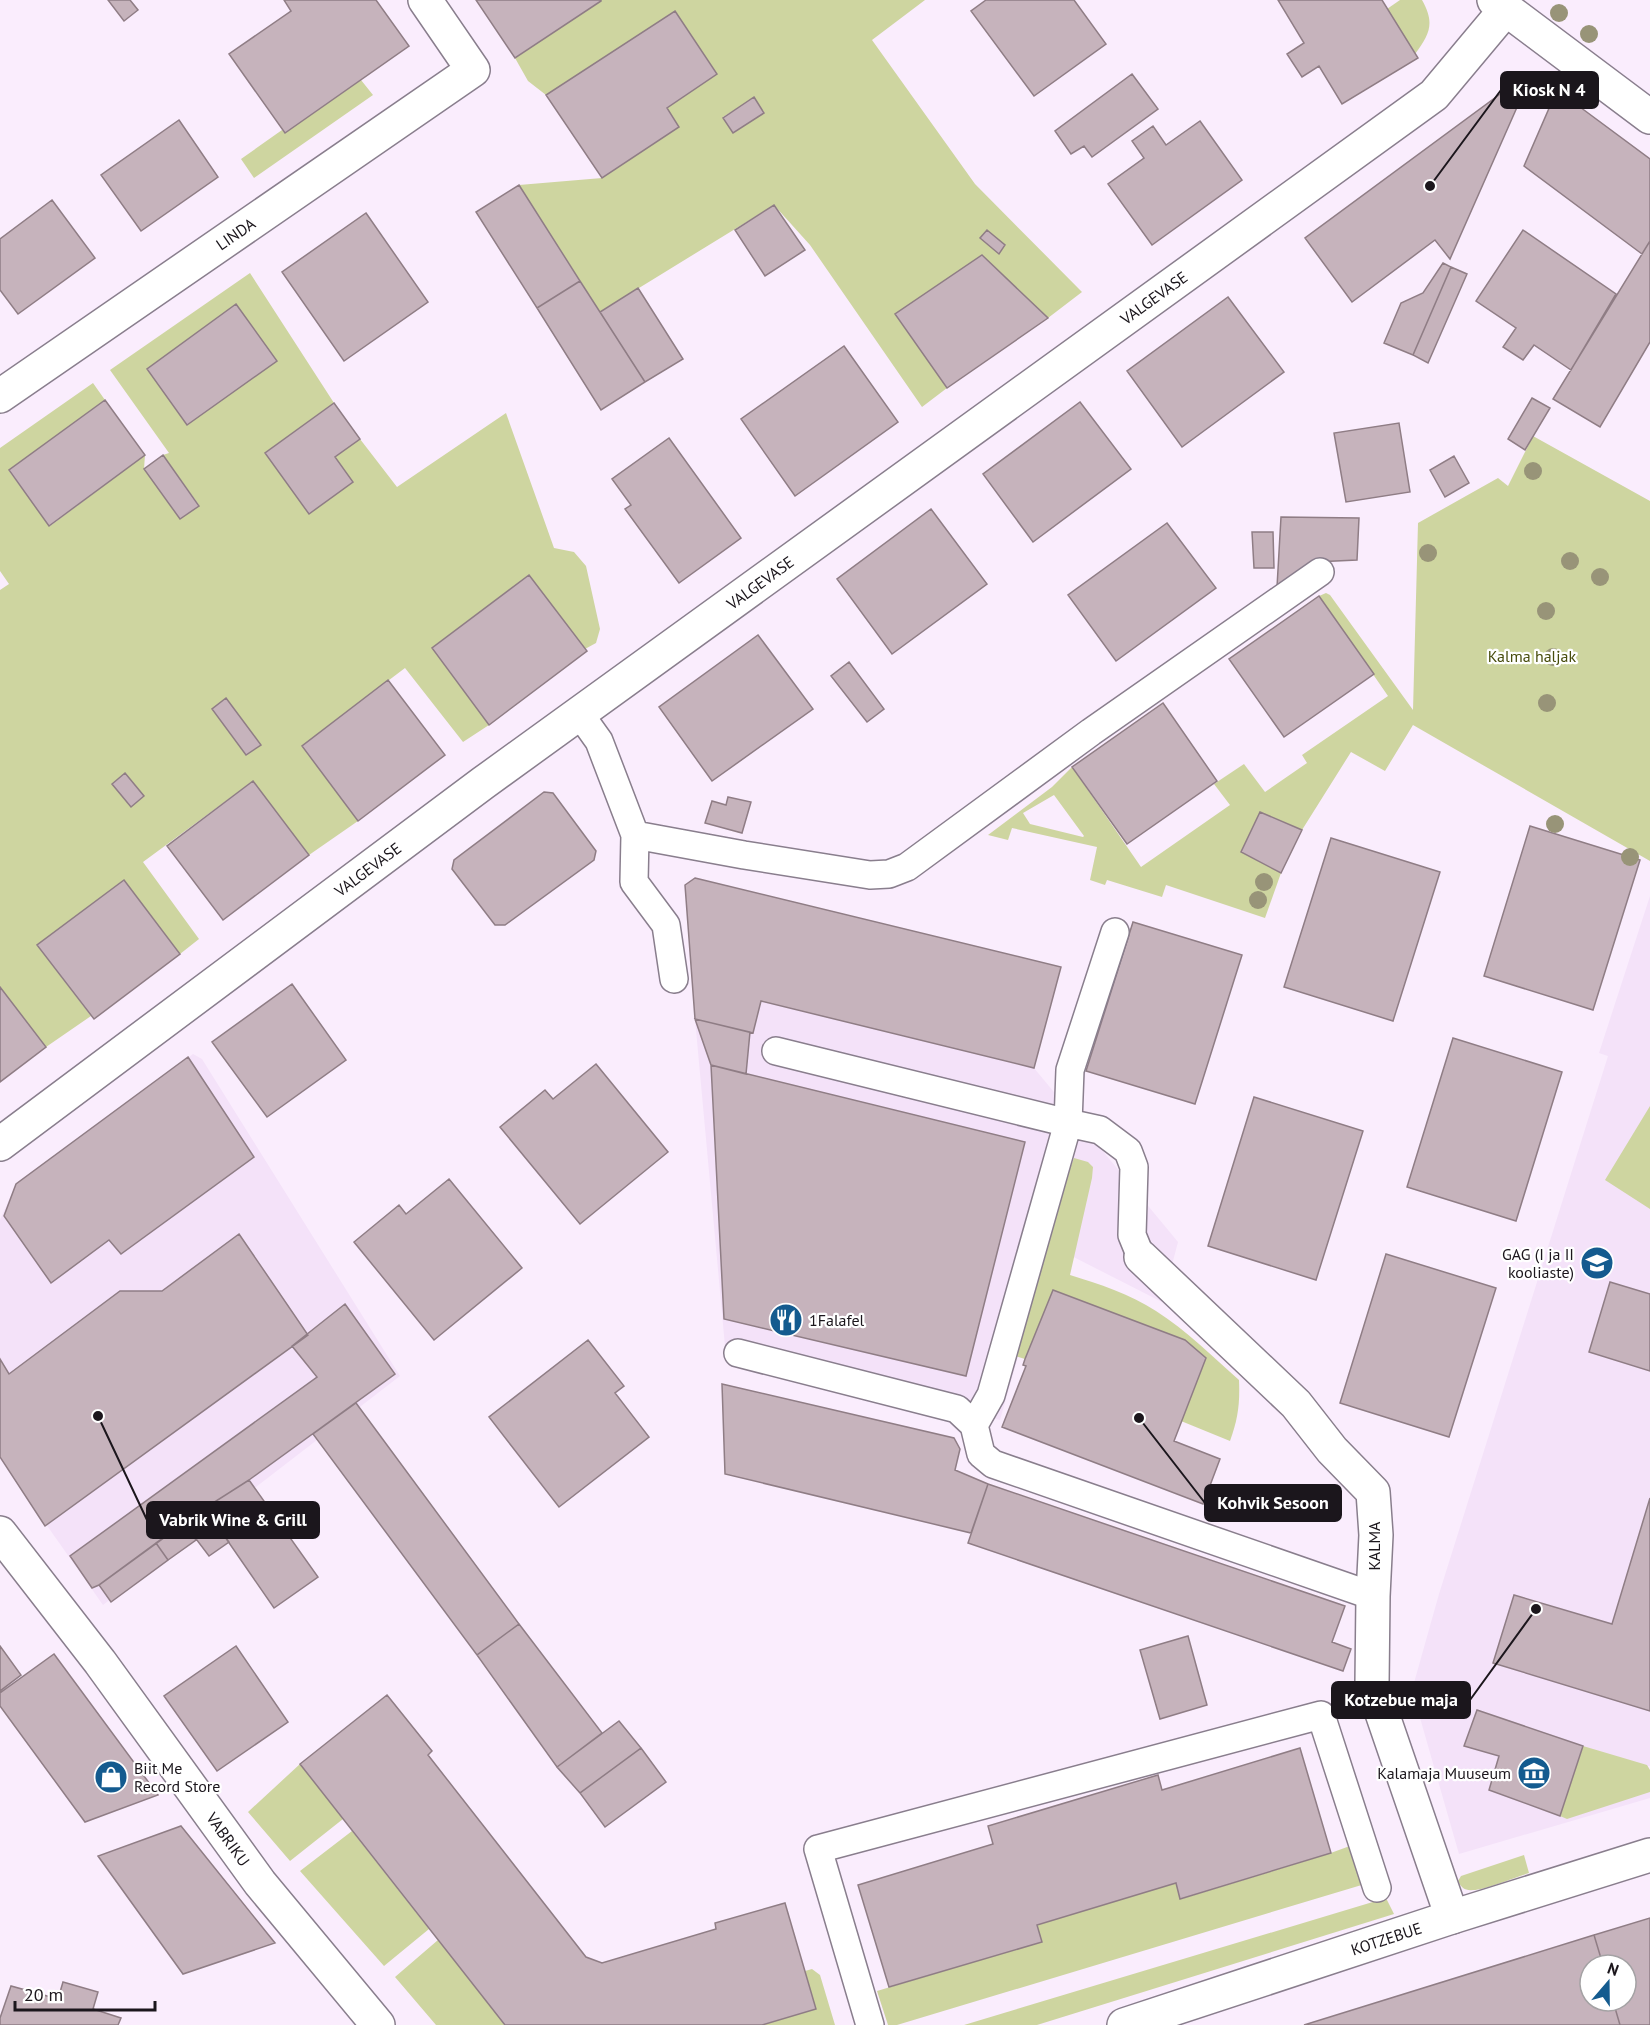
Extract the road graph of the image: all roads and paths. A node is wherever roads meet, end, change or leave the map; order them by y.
1 (425, 0) edge
2 (1500, 4) edge
3 (1650, 117) edge
4 (0, 396) edge
5 (1320, 572) dead end
6 (579, 713) junction
7 (634, 835) junction
8 (1115, 932) dead end
9 (674, 979) dead end
10 (776, 1051) dead end
11 (1068, 1123) junction
12 (0, 1144) edge
13 (1142, 1257) joint
14 (738, 1353) dead end
15 (974, 1425) junction
16 (3, 1541) edge
17 (1373, 1596) junction
18 (1650, 1855) edge
19 (1377, 1888) dead end
20 (1452, 1917) junction
21 (378, 2025) edge
22 (870, 2025) edge
23 (1124, 2025) edge

1 - 4 street, LINDA
2 - 3 street
2 - 6 street, VALGEVASE
5 - 7 lane
6 - 7 lane
6 - 12 street, VALGEVASE
7 - 9 lane
8 - 11 lane
10 - 11 lane
11 - 13 lane
11 - 15 lane
13 - 17 street, KALMA
14 - 15 lane
15 - 17 lane
16 - 21 street, VABRIKU
17 - 20 street, KALMA
18 - 20 street, KOTZEBUE
19 - 22 lane
20 - 23 street, KOTZEBUE

